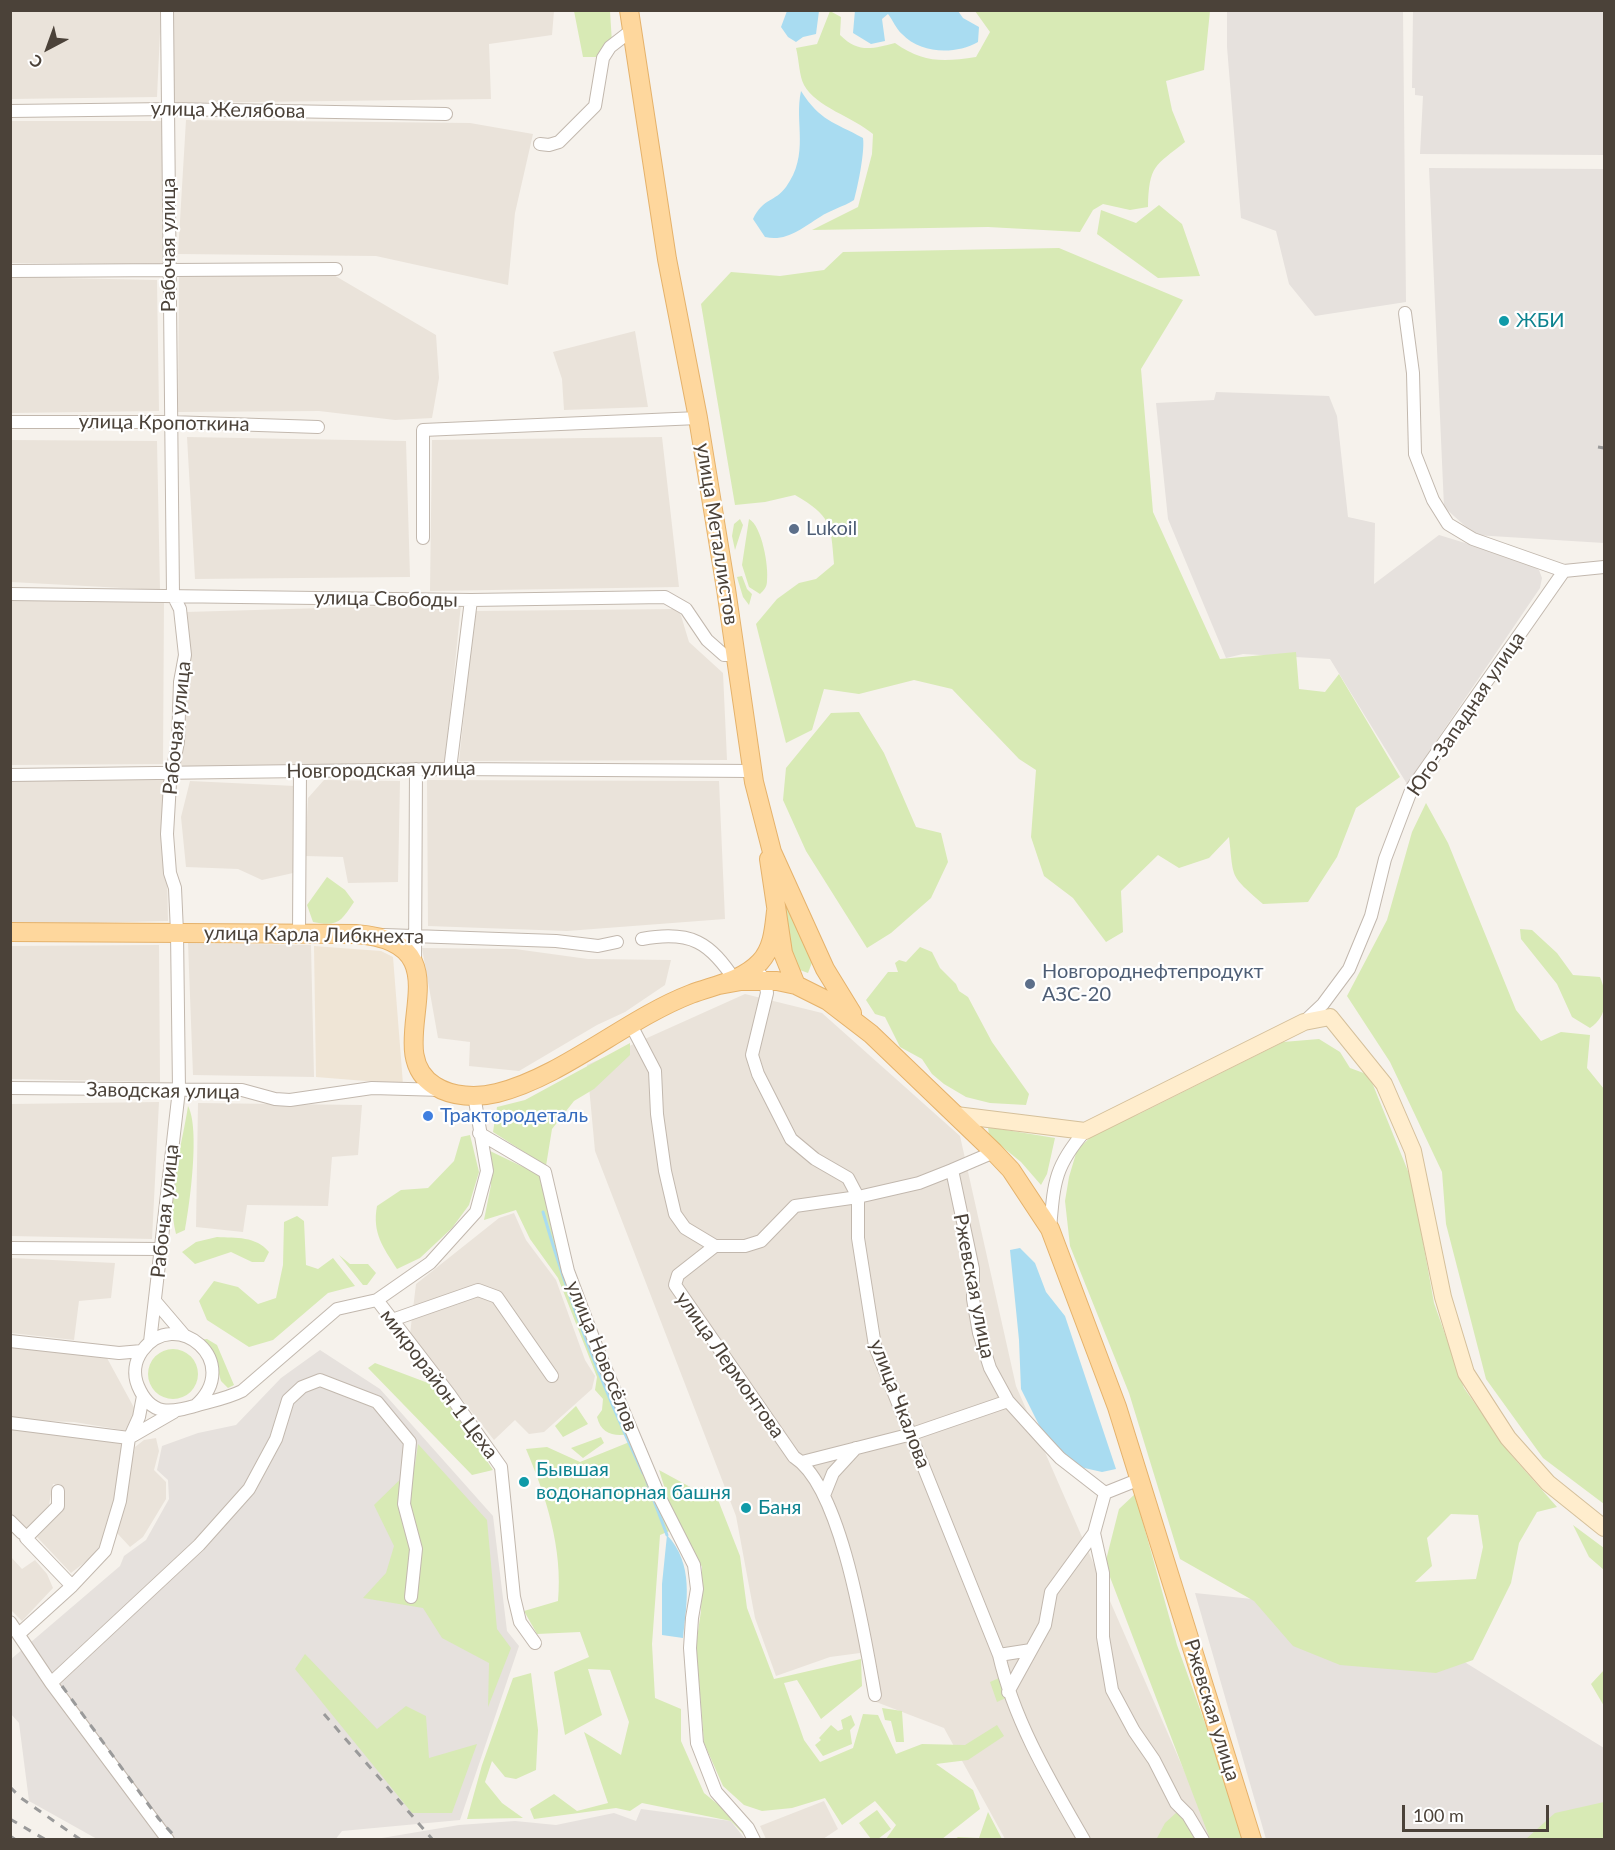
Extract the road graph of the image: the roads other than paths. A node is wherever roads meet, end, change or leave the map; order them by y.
1 (167, 10) edge
2 (629, 10) edge
3 (632, 30) junction
4 (169, 109) junction
5 (10, 111) edge
6 (446, 114) dead end
7 (540, 144) dead end
8 (336, 269) dead end
9 (169, 270) junction
10 (10, 271) edge
11 (1405, 313) dead end
12 (698, 418) junction
13 (10, 422) edge
14 (170, 422) junction
15 (318, 427) dead end
16 (423, 538) dead end
17 (1605, 567) edge
18 (1564, 571) junction
19 (10, 594) edge
20 (173, 596) junction
21 (471, 600) junction
22 (735, 655) junction
23 (416, 769) junction
24 (450, 769) junction
25 (300, 771) junction
26 (752, 771) junction
27 (172, 772) junction
28 (10, 775) edge
29 (764, 825) junction
30 (776, 911) junction
31 (10, 932) edge
32 (177, 932) junction
33 (299, 933) junction
34 (377, 935) junction
35 (415, 936) junction
36 (642, 939) dead end
37 (617, 942) dead end
38 (415, 968) junction
39 (825, 969) junction
40 (760, 973) junction
41 (730, 982) junction
42 (801, 987) junction
43 (1326, 1011) junction
44 (631, 1025) junction
45 (871, 1034) junction
46 (10, 1088) edge
47 (179, 1090) junction
48 (444, 1090) junction
49 (474, 1095) junction
50 (956, 1115) junction
51 (1085, 1131) junction
52 (479, 1133) junction
53 (994, 1152) junction
54 (952, 1170) junction
55 (858, 1197) junction
56 (1050, 1229) junction
57 (716, 1245) junction
58 (10, 1248) edge
59 (160, 1249) junction
60 (376, 1300) junction
61 (155, 1301) junction
62 (392, 1320) junction
63 (184, 1335) junction
64 (10, 1341) edge
65 (146, 1346) junction
66 (118, 1353) junction
67 (213, 1374) junction
68 (552, 1376) dead end
69 (136, 1380) junction
70 (143, 1396) junction
71 (229, 1398) junction
72 (1008, 1401) junction
73 (195, 1406) junction
74 (174, 1412) junction
75 (10, 1423) edge
76 (912, 1434) junction
77 (129, 1438) junction
78 (857, 1448) junction
79 (802, 1462) junction
80 (1140, 1479) junction
81 (58, 1491) dead end
82 (1105, 1492) junction
83 (825, 1493) junction
84 (10, 1521) edge
85 (1605, 1528) edge
86 (1094, 1533) junction
87 (24, 1535) junction
88 (72, 1586) junction
89 (411, 1597) dead end
90 (10, 1622) edge
91 (20, 1633) junction
92 (535, 1643) dead end
93 (1031, 1650) junction
94 (999, 1655) junction
95 (51, 1683) junction
96 (1008, 1692) junction
97 (875, 1695) dead end
98 (168, 1839) edge
99 (754, 1839) edge
100 (1084, 1839) edge
101 (1203, 1839) edge
102 (1252, 1839) edge

1 - 4 street, Рабочая улица
2 - 3 main road, улица Металлистов
3 - 7 street
3 - 12 main road, улица Металлистов
4 - 5 street, улица Желябова
4 - 6 street, улица Желябова
4 - 9 street, Рабочая улица
8 - 9 street
9 - 10 street
9 - 14 street, Рабочая улица
11 - 18 street
12 - 16 street
12 - 22 main road, улица Металлистов
13 - 14 street, улица Кропоткина
14 - 15 street, улица Кропоткина
14 - 20 street, Рабочая улица
17 - 18 street
18 - 43 street, Юго-Западная улица
19 - 20 street, улица Свободы
20 - 21 street, улица Свободы
20 - 27 street, Рабочая улица
21 - 22 street, улица Свободы
21 - 24 street
22 - 26 main road, улица Металлистов
23 - 24 street, Новгородская улица
23 - 25 street, Новгородская улица
23 - 35 street
24 - 26 street, Новгородская улица
25 - 27 street, Новгородская улица
25 - 33 street
26 - 29 main road, улица Металлистов
27 - 28 street, Новгородская улица
27 - 32 street, Рабочая улица
29 - 30 main road
29 - 39 main road, улица Металлистов
30 - 40 main road
30 - 42 main road
31 - 32 main road, улица Карла Либкнехта
32 - 33 main road, улица Карла Либкнехта
32 - 47 street, Рабочая улица
33 - 34 main road, улица Карла Либкнехта
34 - 35 street, улица Карла Либкнехта
34 - 38 main road
35 - 37 street, улица Карла Либкнехта
35 - 38 street
36 - 41 street
38 - 48 main road
39 - 42 main road
39 - 45 main road, улица Металлистов
40 - 41 main road, Заводская улица
40 - 42 main road, Заводская улица
40 - 55 street
41 - 44 main road, Заводская улица
42 - 45 main road, Заводская улица
43 - 51 street
43 - 85 street
44 - 49 main road, Заводская улица
44 - 57 street
45 - 50 main road, Ржевская улица
46 - 47 street, Заводская улица
47 - 48 street, Заводская улица
47 - 59 street, Рабочая улица
48 - 49 main road, Заводская улица
49 - 52 street
50 - 51 street
50 - 53 main road, Ржевская улица
51 - 56 street
52 - 60 street
52 - 99 street, улица Новосёлов
53 - 54 street
53 - 56 main road, Ржевская улица
54 - 55 street
54 - 72 street, Ржевская улица
55 - 57 street
55 - 76 street, улица Чкалова
56 - 80 main road, Ржевская улица
57 - 79 street, улица Лермонтова
58 - 59 street
59 - 61 street, Рабочая улица
60 - 62 street, микрорайон 1 Цеха
60 - 71 street
61 - 63 street
61 - 65 street, Рабочая улица
62 - 68 street
62 - 92 street, микрорайон 1 Цеха
63 - 65 street
63 - 67 street
64 - 66 street
65 - 66 street
65 - 69 street
66 - 69 street
67 - 71 street
67 - 73 street
69 - 70 street
70 - 74 street
70 - 77 street
71 - 73 street
72 - 76 street
72 - 82 street, Ржевская улица
73 - 74 street
74 - 77 street
75 - 77 street
76 - 78 street
76 - 94 street, улица Чкалова
77 - 88 street
78 - 79 street
78 - 83 street
79 - 83 street, улица Лермонтова
80 - 82 street
80 - 102 main road, Ржевская улица
81 - 87 street
82 - 86 street
83 - 97 street, улица Лермонтова
84 - 87 street
86 - 93 street
86 - 101 street
87 - 88 street
88 - 91 street
89 - 95 street
90 - 91 street
91 - 95 street
93 - 94 street
93 - 96 street
94 - 96 street, улица Чкалова
95 - 98 street
96 - 100 street, улица Чкалова

